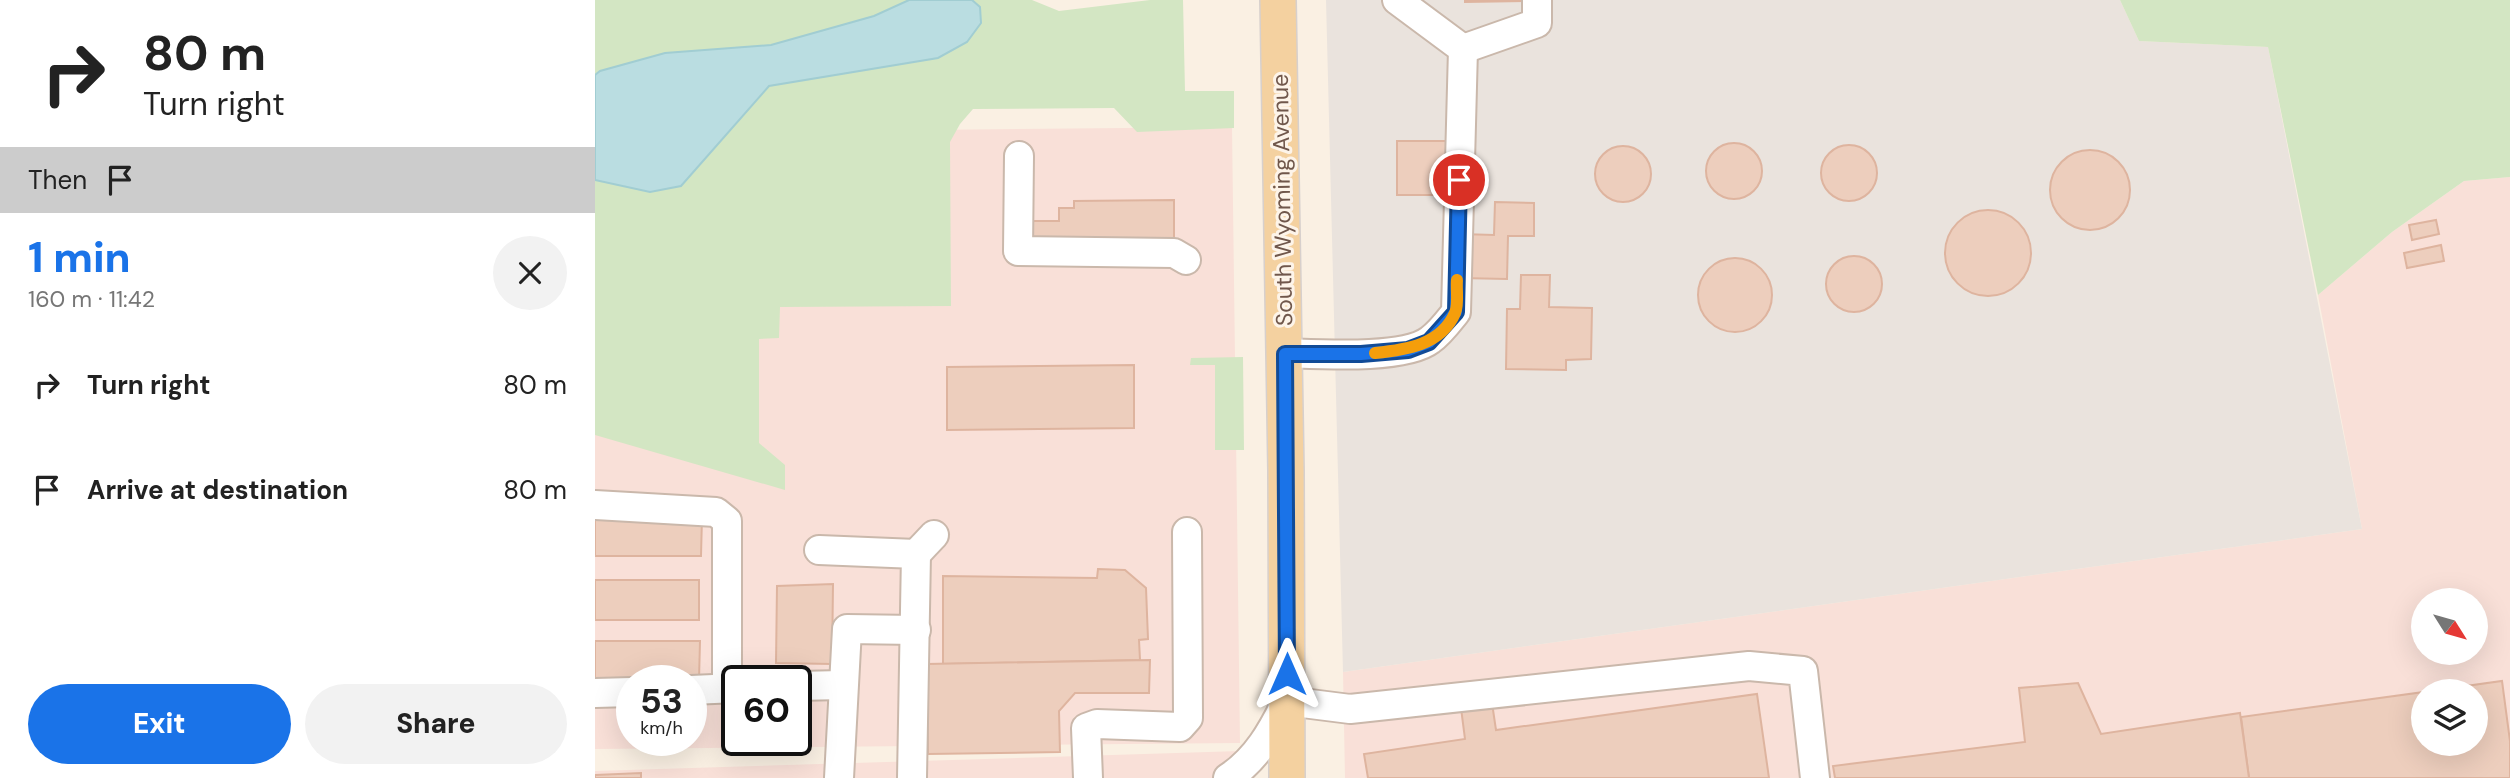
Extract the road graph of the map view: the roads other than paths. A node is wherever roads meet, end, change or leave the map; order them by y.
1 (1278, 0) edge
2 (1397, 0) edge
3 (1537, 0) edge
4 (1463, 49) junction
5 (1019, 156) dead end
6 (1187, 260) dead end
7 (1285, 354) junction
8 (595, 505) edge
9 (1187, 532) dead end
10 (819, 551) dead end
11 (916, 630) junction
12 (731, 665) edge
13 (843, 685) junction
14 (812, 686) edge
15 (616, 692) edge
16 (595, 693) edge
17 (1287, 701) junction
18 (839, 778) edge
19 (912, 778) edge
20 (1088, 778) edge
21 (1228, 778) edge
22 (1287, 778) edge
23 (1815, 778) edge

1 - 7 main road, South Wyoming Avenue
2 - 4 lane
3 - 4 lane
4 - 7 lane
5 - 6 lane
7 - 17 main road, South Wyoming Avenue
8 - 12 lane
9 - 20 lane
10 - 11 lane
11 - 13 lane
11 - 19 lane
13 - 14 lane
13 - 18 lane
15 - 16 lane
17 - 21 lane
17 - 22 main road, South Wyoming Avenue
17 - 23 lane

